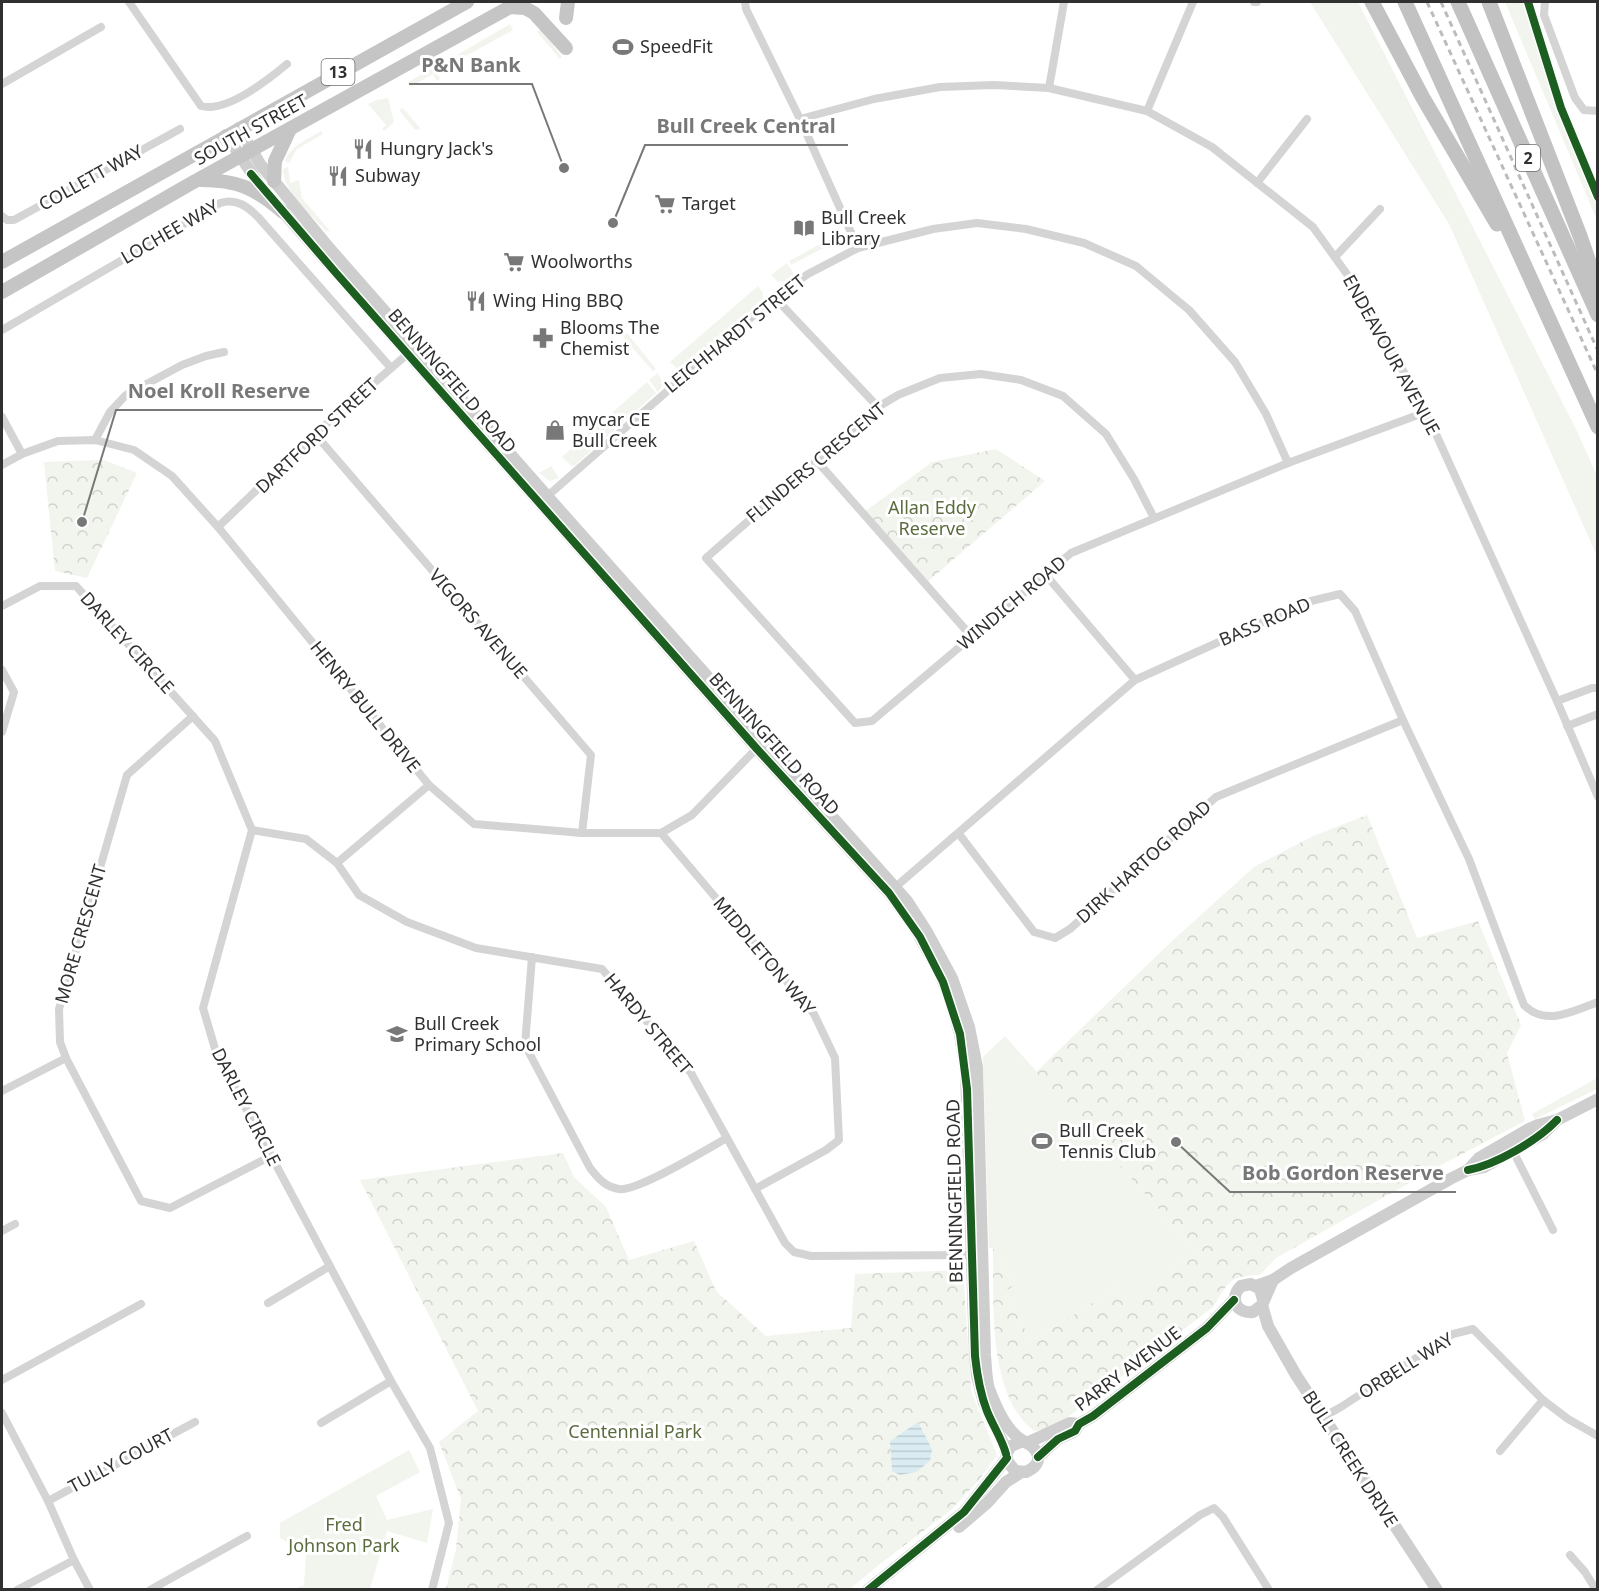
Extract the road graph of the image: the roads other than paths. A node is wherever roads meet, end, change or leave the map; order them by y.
1 (129, 2) edge
2 (466, 2) edge
3 (568, 2) edge
4 (745, 2) edge
5 (1064, 2) edge
6 (1193, 2) edge
7 (1372, 2) edge
8 (1405, 2) edge
9 (1458, 2) edge
10 (1489, 2) edge
11 (1545, 2) edge
12 (514, 4) edge
13 (566, 18) dead end
14 (101, 27) dead end
15 (566, 48) dead end
16 (287, 64) dead end
17 (2, 84) edge
18 (1049, 88) junction
19 (1147, 111) junction
20 (1598, 111) edge
21 (800, 119) junction
22 (1307, 119) dead end
23 (239, 128) junction
24 (180, 129) dead end
25 (290, 129) junction
26 (226, 135) junction
27 (246, 153) junction
28 (198, 180) junction
29 (274, 181) junction
30 (1257, 183) junction
31 (1380, 208) dead end
32 (283, 212) junction
33 (2, 216) edge
34 (858, 248) junction
35 (1335, 257) junction
36 (2, 262) edge
37 (1598, 288) edge
38 (2, 292) edge
39 (1537, 293) junction
40 (776, 296) junction
41 (1598, 315) edge
42 (2, 330) edge
43 (412, 350) junction
44 (224, 352) dead end
45 (391, 368) junction
46 (878, 407) junction
47 (1425, 412) junction
48 (2, 417) edge
49 (1598, 428) edge
50 (315, 434) junction
51 (95, 440) junction
52 (22, 454) junction
53 (816, 460) junction
54 (1288, 463) junction
55 (2, 465) edge
56 (543, 500) junction
57 (1154, 518) junction
58 (218, 527) junction
59 (706, 558) joint
60 (1045, 574) junction
61 (2, 606) edge
62 (972, 637) junction
63 (2, 670) edge
64 (1135, 680) junction
65 (1598, 688) edge
66 (1557, 701) junction
67 (1598, 714) edge
68 (192, 716) junction
69 (1402, 720) junction
70 (1567, 726) junction
71 (2, 732) edge
72 (760, 745) junction
73 (429, 785) junction
74 (1598, 797) edge
75 (252, 830) junction
76 (661, 832) junction
77 (582, 833) junction
78 (959, 834) junction
79 (337, 863) junction
80 (892, 890) junction
81 (532, 957) junction
82 (1598, 1002) edge
83 (66, 1058) junction
84 (2, 1090) edge
85 (1598, 1099) edge
86 (727, 1138) junction
87 (1510, 1146) junction
88 (271, 1156) junction
89 (755, 1190) junction
90 (15, 1224) dead end
91 (1553, 1230) dead end
92 (2, 1231) edge
93 (977, 1255) junction
94 (330, 1266) junction
95 (1273, 1280) junction
96 (1256, 1286) junction
97 (1234, 1300) junction
98 (268, 1303) dead end
99 (141, 1304) dead end
100 (1255, 1307) junction
101 (1207, 1328) junction
102 (2, 1380) edge
103 (391, 1381) junction
104 (1543, 1400) junction
105 (2, 1413) edge
106 (1323, 1417) junction
107 (195, 1422) dead end
108 (321, 1423) dead end
109 (1079, 1424) junction
110 (1598, 1436) edge
111 (1025, 1442) junction
112 (1500, 1451) dead end
113 (1007, 1456) junction
114 (1038, 1458) junction
115 (1020, 1473) junction
116 (48, 1501) junction
117 (247, 1536) dead end
118 (1570, 1555) dead end
119 (74, 1560) junction
120 (874, 1589) edge
121 (17, 1590) edge
122 (90, 1590) edge
123 (150, 1590) edge
124 (432, 1590) edge
125 (1097, 1590) edge
126 (1269, 1590) edge
127 (1437, 1590) edge
128 (1596, 1590) edge

1 - 16 street
2 - 23 highway, SOUTH STREET / 13
3 - 13 highway
4 - 21 street
5 - 18 street
6 - 19 street
7 - 39 highway
8 - 39 highway
9 - 41 highway, 2
10 - 37 highway
11 - 20 street
12 - 15 highway
12 - 25 highway, SOUTH STREET / 13
14 - 17 street
18 - 19 street, ENDEAVOUR AVENUE
18 - 21 street, ENDEAVOUR AVENUE
19 - 30 street, ENDEAVOUR AVENUE
21 - 34 street
22 - 30 street
23 - 26 highway, SOUTH STREET / 13
23 - 27 main road, BENNINGFIELD ROAD
24 - 33 street, COLLETT WAY
25 - 27 highway, SOUTH STREET / 13
25 - 29 highway
26 - 27 main road, BENNINGFIELD ROAD
26 - 36 highway, SOUTH STREET / 13
27 - 28 highway, SOUTH STREET / 13
27 - 29 main road, BENNINGFIELD ROAD
27 - 32 main road, BENNINGFIELD ROAD
28 - 32 highway
28 - 38 highway, SOUTH STREET / 13
29 - 43 main road, BENNINGFIELD ROAD
30 - 35 street, ENDEAVOUR AVENUE
31 - 35 street
32 - 43 main road, BENNINGFIELD ROAD
34 - 40 street, LEICHHARDT STREET
34 - 54 street, LEICHHARDT STREET
35 - 47 street, ENDEAVOUR AVENUE
39 - 49 highway
40 - 46 street
40 - 56 street, LEICHHARDT STREET
42 - 45 street, LOCHEE WAY
43 - 45 street, DARTFORD STREET
43 - 56 main road, BENNINGFIELD ROAD
44 - 51 street
45 - 50 street, DARTFORD STREET
46 - 53 street, FLINDERS CRESCENT
46 - 57 street, FLINDERS CRESCENT
47 - 54 street, WINDICH ROAD
47 - 66 street, ENDEAVOUR AVENUE
48 - 52 street
50 - 58 street, DARTFORD STREET
50 - 77 street, VIGORS AVENUE
51 - 52 street, HENRY BULL DRIVE
51 - 58 street, HENRY BULL DRIVE
52 - 55 street, HENRY BULL DRIVE
53 - 59 street, FLINDERS CRESCENT
53 - 62 street
54 - 57 street, WINDICH ROAD
56 - 72 main road, BENNINGFIELD ROAD
57 - 60 street, WINDICH ROAD
58 - 73 street, HENRY BULL DRIVE
59 - 62 street, WINDICH ROAD
60 - 62 street, WINDICH ROAD
60 - 64 street
61 - 68 street, DARLEY CIRCLE
63 - 71 street
64 - 69 street, BASS ROAD
64 - 78 street, BASS ROAD
65 - 66 street
66 - 70 street, ENDEAVOUR AVENUE
67 - 70 street
68 - 75 street, DARLEY CIRCLE
68 - 83 street, MORE CRESCENT
69 - 78 street, DIRK HARTOG ROAD
69 - 82 street, BASS ROAD
70 - 74 street, ENDEAVOUR AVENUE
72 - 76 street, HENRY BULL DRIVE
72 - 80 main road, BENNINGFIELD ROAD
73 - 77 street, HENRY BULL DRIVE
73 - 79 street
75 - 79 street, HARDY STREET
75 - 88 street, DARLEY CIRCLE
76 - 77 street, HENRY BULL DRIVE
76 - 89 street, MIDDLETON WAY
78 - 80 street, BASS ROAD
79 - 81 street, HARDY STREET
80 - 93 main road, BENNINGFIELD ROAD
81 - 86 street, HARDY STREET
81 - 86 street
83 - 84 street
83 - 88 street, MORE CRESCENT
85 - 87 main road, PARRY AVENUE
86 - 89 street, HARDY STREET
87 - 91 street
87 - 95 main road, PARRY AVENUE
88 - 94 street, DARLEY CIRCLE
89 - 93 street, HARDY STREET
90 - 92 street
93 - 111 main road, BENNINGFIELD ROAD
93 - 113 main road, BENNINGFIELD ROAD
94 - 98 street
94 - 103 street, DARLEY CIRCLE
95 - 96 main road, PARRY AVENUE
95 - 100 main road
96 - 97 main road, PARRY AVENUE
96 - 100 main road
97 - 100 main road
97 - 101 main road, PARRY AVENUE
99 - 102 street
100 - 101 main road, PARRY AVENUE
100 - 106 main road, BULL CREEK DRIVE
101 - 109 main road, PARRY AVENUE
103 - 108 street
103 - 124 street, DARLEY CIRCLE
104 - 106 street, ORBELL WAY
104 - 110 street, ORBELL WAY
104 - 112 street
105 - 116 street
106 - 127 main road, BULL CREEK DRIVE
107 - 116 street, TULLY COURT
109 - 111 main road, PARRY AVENUE
109 - 114 main road, PARRY AVENUE
111 - 113 main road, PARRY AVENUE
111 - 114 main road
113 - 115 main road
113 - 120 main road, PARRY AVENUE
114 - 115 main road, PARRY AVENUE
115 - 120 main road, PARRY AVENUE
116 - 119 street
117 - 123 street
118 - 128 street
119 - 121 street
119 - 122 street
125 - 126 street

